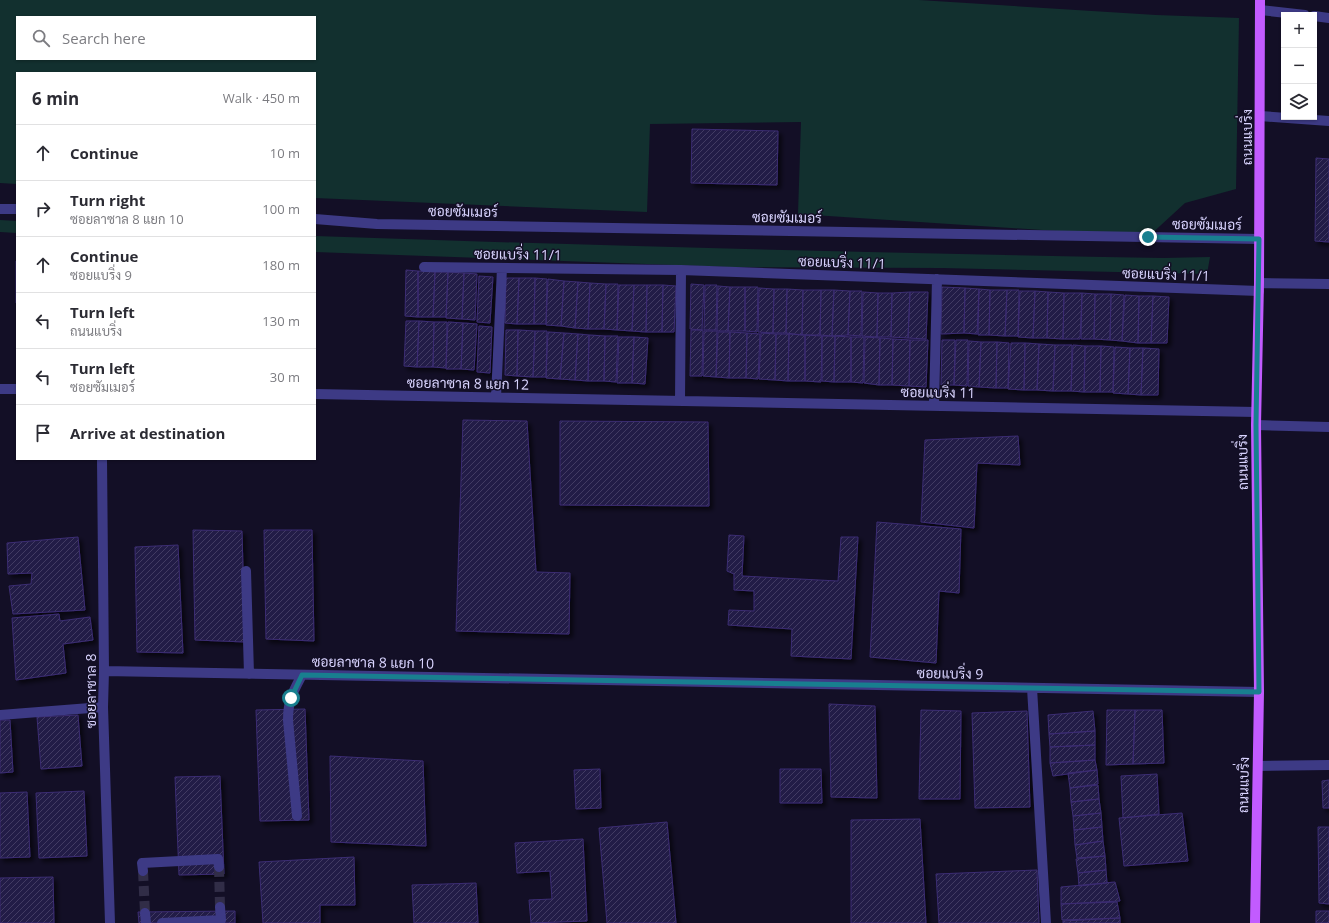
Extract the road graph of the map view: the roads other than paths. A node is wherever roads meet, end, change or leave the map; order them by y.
1 (1260, 5) edge
2 (1292, 12) edge
3 (1317, 16) edge
4 (1329, 18) edge
5 (1260, 116) junction
6 (1329, 121) edge
7 (0, 209) edge
8 (16, 209) edge
9 (316, 219) edge
10 (1259, 239) junction
11 (424, 267) dead end
12 (502, 268) junction
13 (681, 270) junction
14 (937, 279) junction
15 (1329, 284) edge
16 (1259, 287) junction
17 (0, 389) edge
18 (16, 389) edge
19 (316, 394) edge
20 (496, 397) junction
21 (620, 400) joint
22 (680, 401) junction
23 (934, 406) junction
24 (1256, 412) junction
25 (1256, 425) junction
26 (1329, 426) edge
27 (102, 460) edge
28 (246, 571) dead end
29 (104, 672) junction
30 (249, 674) junction
31 (302, 675) junction
32 (640, 681) joint
33 (1032, 688) junction
34 (1259, 692) junction
35 (103, 707) junction
36 (0, 715) edge
37 (1329, 765) edge
38 (1258, 766) junction
39 (297, 816) dead end
40 (218, 867) dead end
41 (143, 872) dead end
42 (220, 907) tunnel mouth
43 (110, 923) edge
44 (162, 923) edge
45 (1046, 923) edge
46 (1255, 923) edge

1 - 2 street
1 - 5 main road, ถนนแบริ่ง
3 - 4 street
5 - 6 street
5 - 10 main road, ถนนแบริ่ง
7 - 8 street
9 - 10 street, ซอยซัมเมอร์
10 - 16 main road, ถนนแบริ่ง
11 - 12 street, ซอยแบริ่ง 11/1
12 - 13 street, ซอยแบริ่ง 11/1
12 - 20 street
13 - 14 street, ซอยแบริ่ง 11/1
13 - 22 street
14 - 16 street, ซอยแบริ่ง 11/1
14 - 23 street
15 - 16 street, ซอยแบริ่ง 11/1
16 - 24 main road, ถนนแบริ่ง
17 - 18 street
19 - 20 street, ซอยลาซาล 8 แยก 12
20 - 21 street, ซอยลาซาล 8 แยก 12
21 - 22 street, ซอยแบริ่ง 11
22 - 23 street, ซอยแบริ่ง 11
23 - 24 street, ซอยแบริ่ง 11
24 - 25 main road, ถนนแบริ่ง
25 - 26 street
25 - 34 main road, ถนนแบริ่ง
27 - 29 street, ซอยลาซาล 8
28 - 30 street
29 - 30 street, ซอยลาซาล 8 แยก 10
29 - 35 street, ซอยลาซาล 8
30 - 31 street, ซอยลาซาล 8 แยก 10
31 - 32 street, ซอยลาซาล 8 แยก 10
31 - 39 street
32 - 33 street, ซอยแบริ่ง 9
33 - 34 street, ซอยแบริ่ง 9
33 - 45 street
34 - 38 main road, ถนนแบริ่ง
35 - 36 street
35 - 43 street, ซอยลาซาล 8
37 - 38 street
38 - 46 main road, ถนนแบริ่ง
40 - 41 street
42 - 44 street

